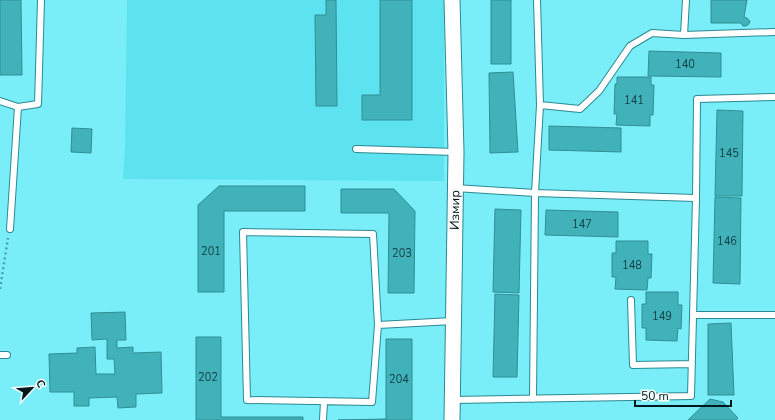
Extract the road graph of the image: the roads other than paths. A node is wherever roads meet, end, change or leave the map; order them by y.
1 (41, 0) edge
2 (452, 0) edge
3 (537, 0) edge
4 (686, 0) edge
5 (775, 32) edge
6 (684, 35) junction
7 (775, 97) edge
8 (0, 101) edge
9 (540, 105) junction
10 (18, 107) junction
11 (356, 149) dead end
12 (456, 152) junction
13 (455, 188) junction
14 (535, 193) junction
15 (696, 198) junction
16 (10, 229) road end
17 (631, 300) dead end
18 (693, 315) junction
19 (775, 315) edge
20 (453, 321) junction
21 (378, 325) junction
22 (692, 364) junction
23 (533, 399) junction
24 (452, 400) junction
25 (324, 402) junction
26 (323, 420) edge
27 (452, 420) edge

1 - 10 lane
2 - 12 street, Измир
3 - 9 lane
4 - 6 lane
5 - 6 lane
6 - 9 lane
7 - 15 lane
8 - 10 lane
9 - 14 lane
10 - 16 lane
11 - 12 lane
12 - 13 street, Измир
13 - 14 lane
13 - 20 street, Измир
14 - 15 lane
14 - 23 lane
15 - 18 lane
17 - 22 lane
18 - 19 lane
18 - 22 lane
20 - 21 lane
20 - 24 street, Измир
21 - 25 lane
21 - 25 lane
22 - 23 lane
23 - 24 lane
24 - 27 street, Измир
25 - 26 lane

